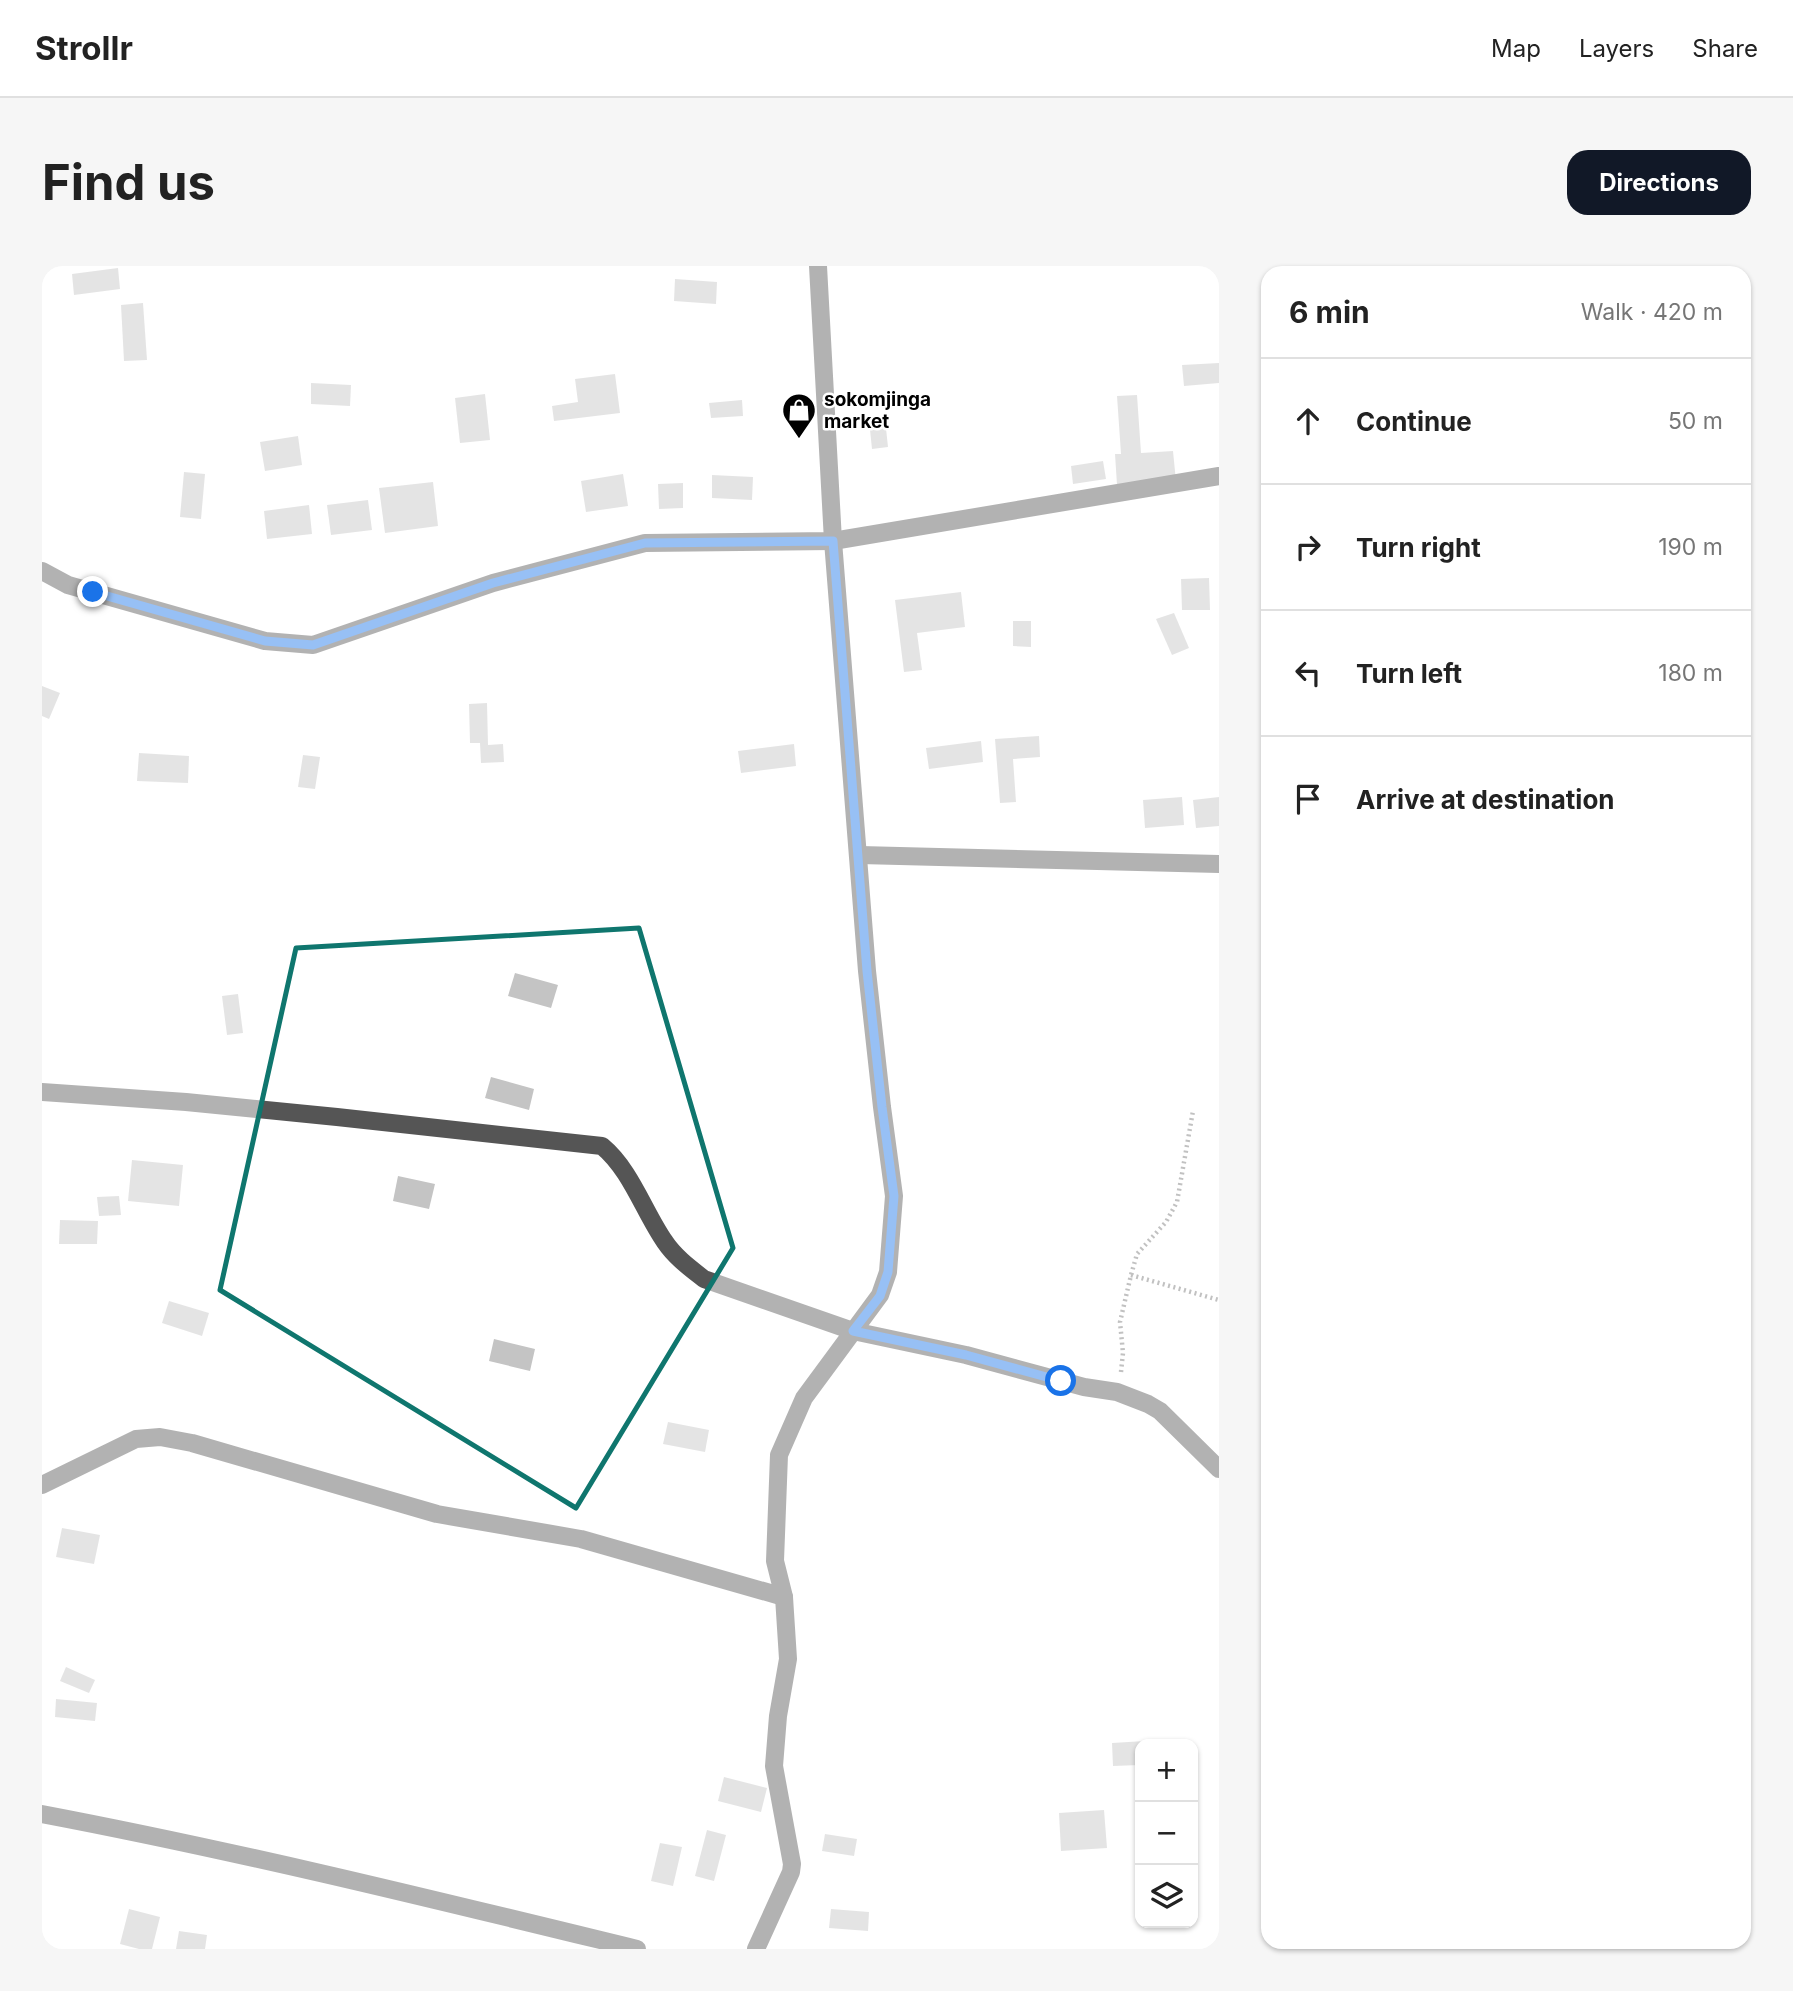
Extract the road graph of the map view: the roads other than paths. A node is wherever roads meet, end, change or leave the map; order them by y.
1 (818, 266) edge
2 (1219, 476) edge
3 (833, 541) junction
4 (42, 571) edge
5 (860, 855) junction
6 (1219, 863) edge
7 (42, 1092) edge
8 (853, 1331) junction
9 (1219, 1469) edge
10 (42, 1485) edge
11 (784, 1597) junction
12 (42, 1814) edge
13 (638, 1949) edge
14 (756, 1949) edge

1 - 3 street
2 - 3 street
3 - 4 street
3 - 5 street
5 - 6 street
5 - 8 street
7 - 8 street
8 - 9 street
8 - 11 street
10 - 11 street
11 - 14 street
12 - 13 street

